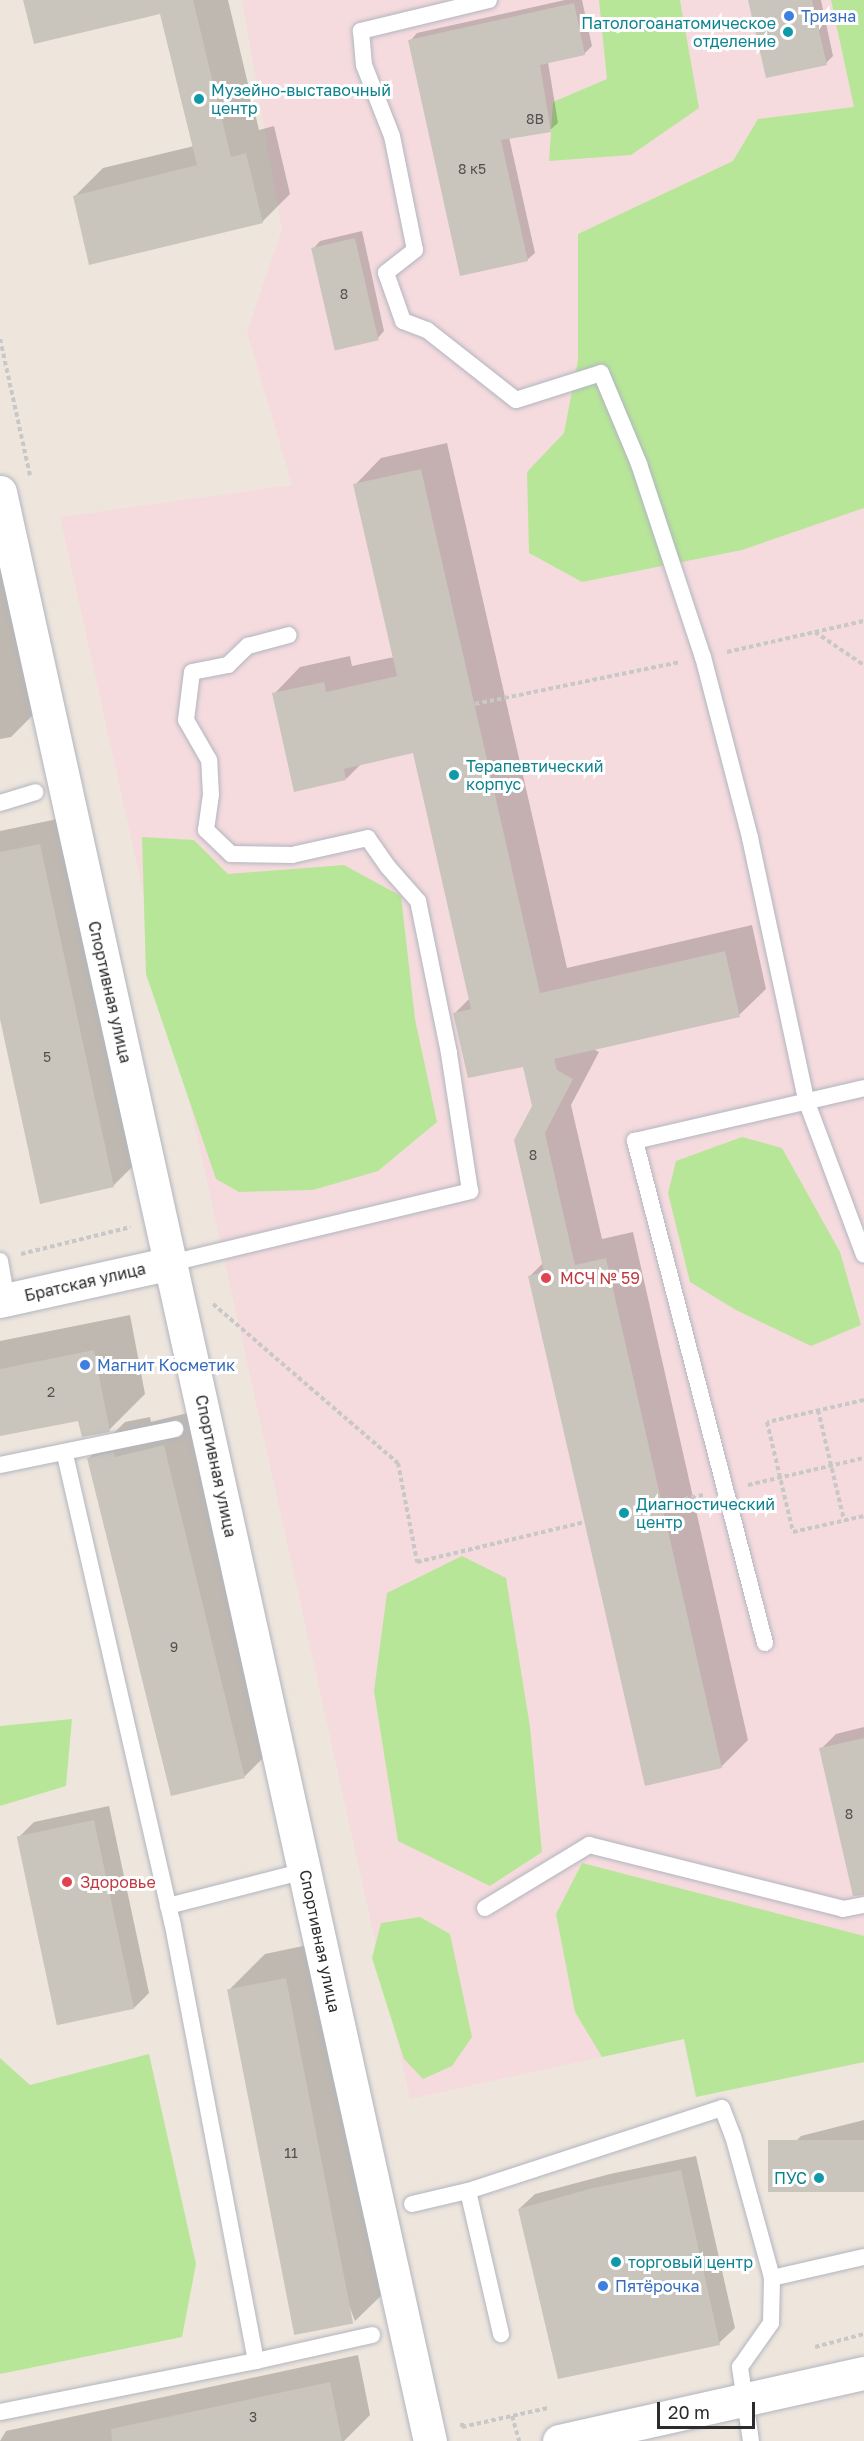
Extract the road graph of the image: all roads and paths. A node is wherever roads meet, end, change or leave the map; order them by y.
1 (489, 0) edge
2 (0, 492) edge
3 (864, 621) edge
4 (815, 632) junction
5 (289, 635) dead end
6 (703, 657) junction
7 (864, 665) edge
8 (475, 704) dead end
9 (35, 792) dead end
10 (0, 803) edge
11 (864, 1088) edge
12 (806, 1100) junction
13 (131, 1227) dead end
14 (864, 1255) edge
15 (5, 1258) edge
16 (171, 1263) junction
17 (3, 1300) edge
18 (213, 1314) dead end
19 (864, 1400) edge
20 (818, 1410) junction
21 (175, 1429) dead end
22 (64, 1452) junction
23 (864, 1458) edge
24 (831, 1465) junction
25 (0, 1466) edge
26 (780, 1477) junction
27 (726, 1490) junction
28 (662, 1504) dead end
29 (864, 1516) edge
30 (844, 1520) junction
31 (585, 1522) dead end
32 (765, 1642) dead end
33 (304, 1871) junction
34 (864, 1905) edge
35 (168, 1906) junction
36 (485, 1908) dead end
37 (468, 2191) junction
38 (412, 2204) dead end
39 (864, 2257) edge
40 (772, 2278) junction
41 (501, 2334) dead end
42 (864, 2334) edge
43 (372, 2335) dead end
44 (808, 2349) dead end
45 (256, 2361) junction
46 (864, 2373) edge
47 (743, 2400) junction
48 (558, 2406) dead end
49 (0, 2412) edge
50 (460, 2415) dead end
51 (512, 2416) junction
52 (430, 2441) edge
53 (519, 2441) edge
54 (559, 2441) edge
55 (752, 2441) edge

1 - 6 lane
2 - 16 street, Спортивная улица
3 - 4 path
4 - 6 path
4 - 7 path
5 - 16 lane
6 - 8 path
6 - 12 lane
9 - 10 lane
11 - 12 lane
12 - 14 lane
12 - 27 lane
13 - 15 path
15 - 17 lane
16 - 17 street, Братская улица
16 - 33 street, Спортивная улица
18 - 31 path
19 - 20 path
20 - 24 path
20 - 26 path
21 - 22 lane
22 - 25 lane
22 - 35 lane
23 - 24 path
24 - 26 path
24 - 30 path
26 - 27 path
26 - 30 path
27 - 28 path
27 - 32 lane
29 - 30 path
33 - 35 lane
33 - 52 street, Спортивная улица
34 - 36 lane
35 - 45 lane
37 - 38 lane
37 - 40 lane
37 - 41 lane
39 - 40 lane
40 - 47 lane
42 - 44 path
43 - 45 lane
45 - 49 lane
46 - 47 street
47 - 54 street
47 - 55 lane
48 - 51 path
50 - 51 path
51 - 53 path

